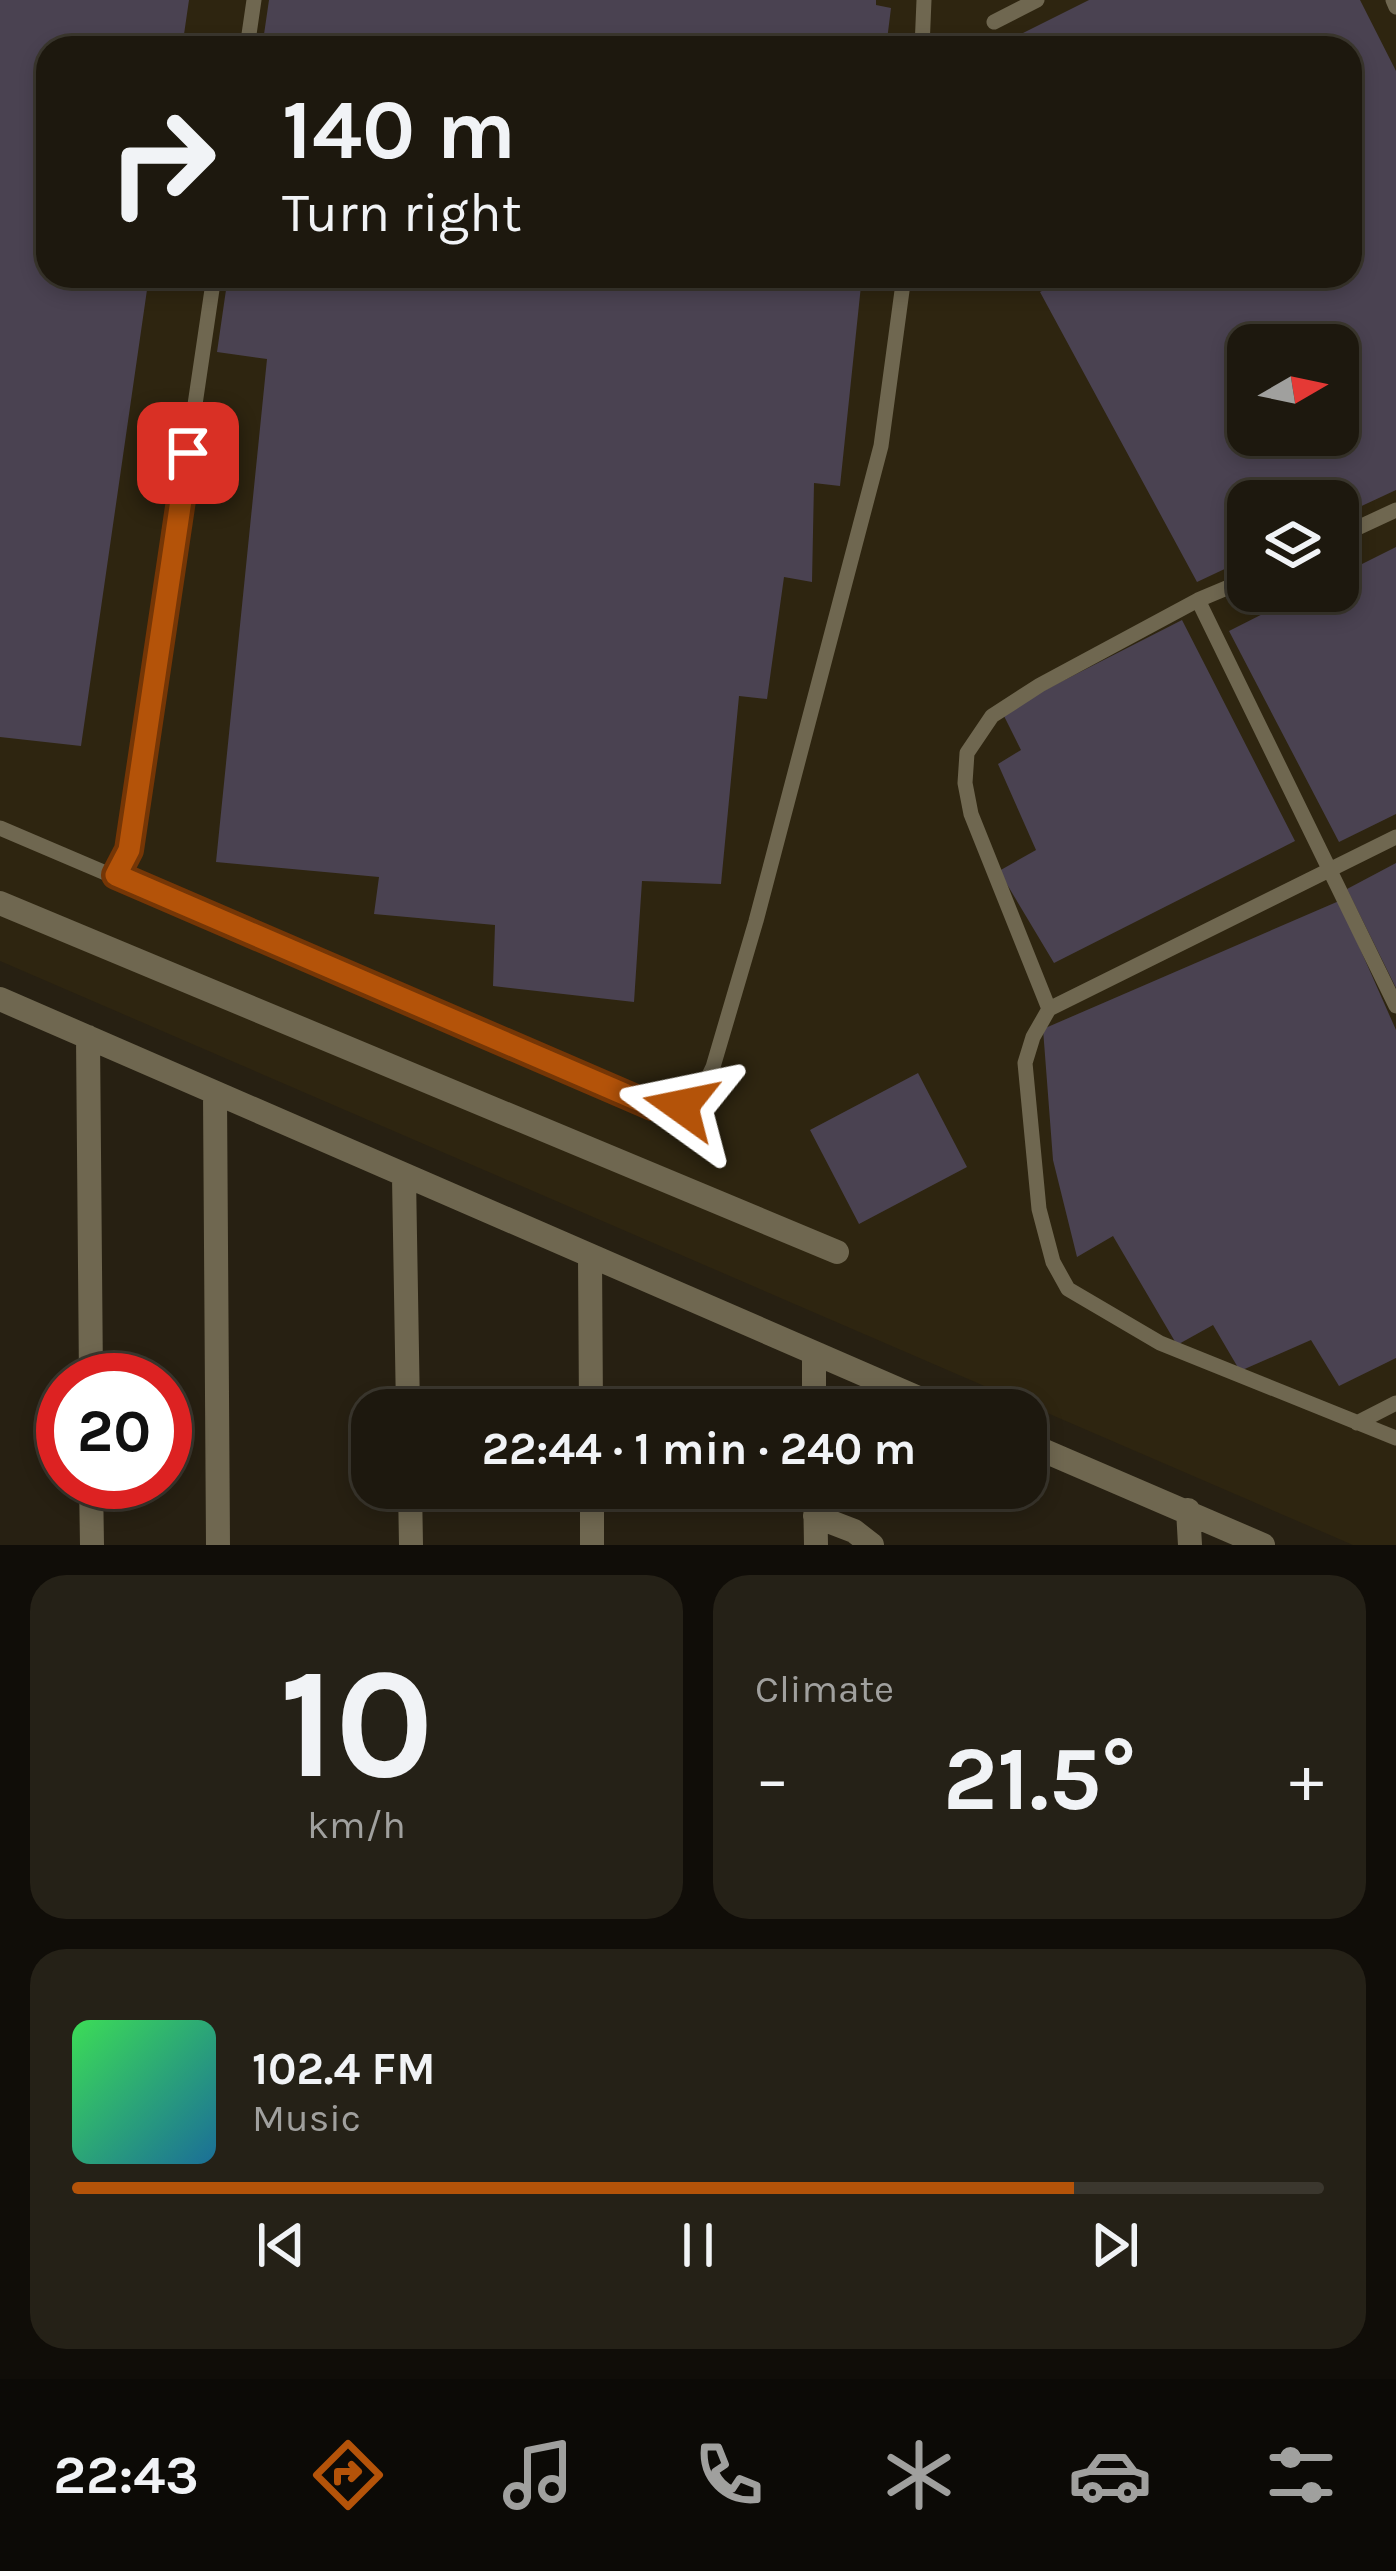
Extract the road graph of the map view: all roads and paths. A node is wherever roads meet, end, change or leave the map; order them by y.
1 (254, 0) edge
2 (924, 0) edge
3 (1037, 0) edge
4 (994, 22) dead end
5 (250, 36) edge
6 (922, 36) edge
7 (212, 288) edge
8 (902, 288) edge
9 (1396, 510) edge
10 (1359, 527) edge
11 (1227, 588) edge
12 (1198, 600) junction
13 (0, 828) edge
14 (1396, 837) edge
15 (1330, 869) junction
16 (116, 875) junction
17 (0, 903) edge
18 (0, 999) edge
19 (1396, 1006) edge
20 (1049, 1009) junction
21 (88, 1037) junction
22 (215, 1095) junction
23 (404, 1177) junction
24 (838, 1252) dead end
25 (590, 1256) junction
26 (91, 1353) edge
27 (814, 1354) junction
28 (408, 1389) edge
29 (591, 1389) edge
30 (814, 1389) edge
31 (896, 1389) edge
32 (1396, 1402) edge
33 (1357, 1423) junction
34 (1396, 1438) edge
35 (1047, 1452) edge
36 (91, 1509) edge
37 (410, 1509) edge
38 (592, 1509) edge
39 (815, 1509) edge
40 (1188, 1510) junction
41 (815, 1516) junction
42 (92, 1545) edge
43 (218, 1545) edge
44 (411, 1545) edge
45 (592, 1545) edge
46 (816, 1545) edge
47 (872, 1545) edge
48 (1190, 1545) edge
49 (1263, 1545) edge

1 - 5 lane
2 - 6 lane
3 - 4 lane
7 - 16 lane
8 - 16 lane
9 - 10 lane
11 - 12 lane
12 - 15 lane
12 - 20 lane
13 - 16 lane
14 - 15 lane
15 - 19 lane
15 - 20 lane
17 - 24 street
18 - 21 street
20 - 33 lane
21 - 22 street
21 - 26 street
22 - 23 street
22 - 43 street
23 - 25 street
23 - 28 street
25 - 27 street
25 - 29 street
27 - 30 street
27 - 31 street
32 - 33 lane
33 - 34 lane
35 - 40 street
36 - 42 street
37 - 44 street
38 - 45 street
39 - 41 street
40 - 48 street
40 - 49 street
41 - 46 street
41 - 47 street

